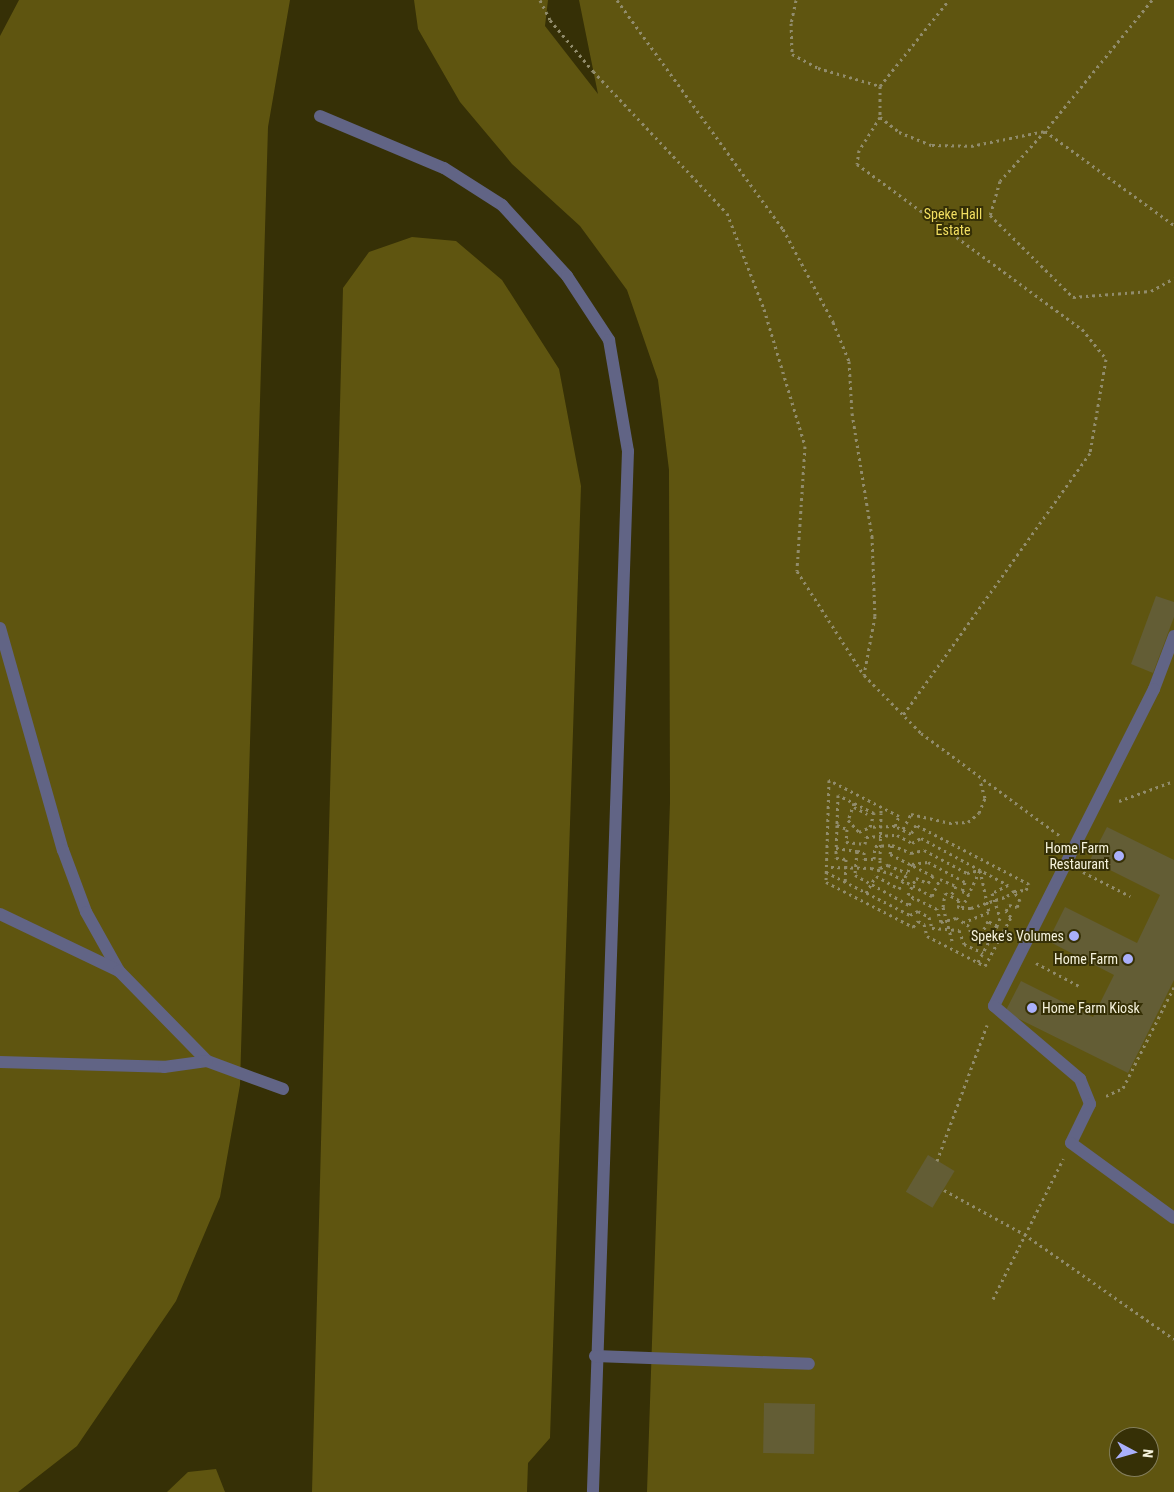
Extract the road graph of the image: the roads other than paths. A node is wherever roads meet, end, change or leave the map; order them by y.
1 (320, 116) dead end
2 (0, 628) edge
3 (1174, 636) edge
4 (0, 914) edge
5 (119, 971) junction
6 (207, 1061) junction
7 (0, 1062) edge
8 (283, 1088) dead end
9 (1174, 1218) edge
10 (595, 1356) junction
11 (809, 1364) dead end
12 (593, 1492) edge

1 - 10 lane
2 - 5 lane
3 - 9 lane
4 - 5 lane
5 - 6 lane
6 - 7 lane
6 - 8 lane
10 - 11 lane
10 - 12 lane

